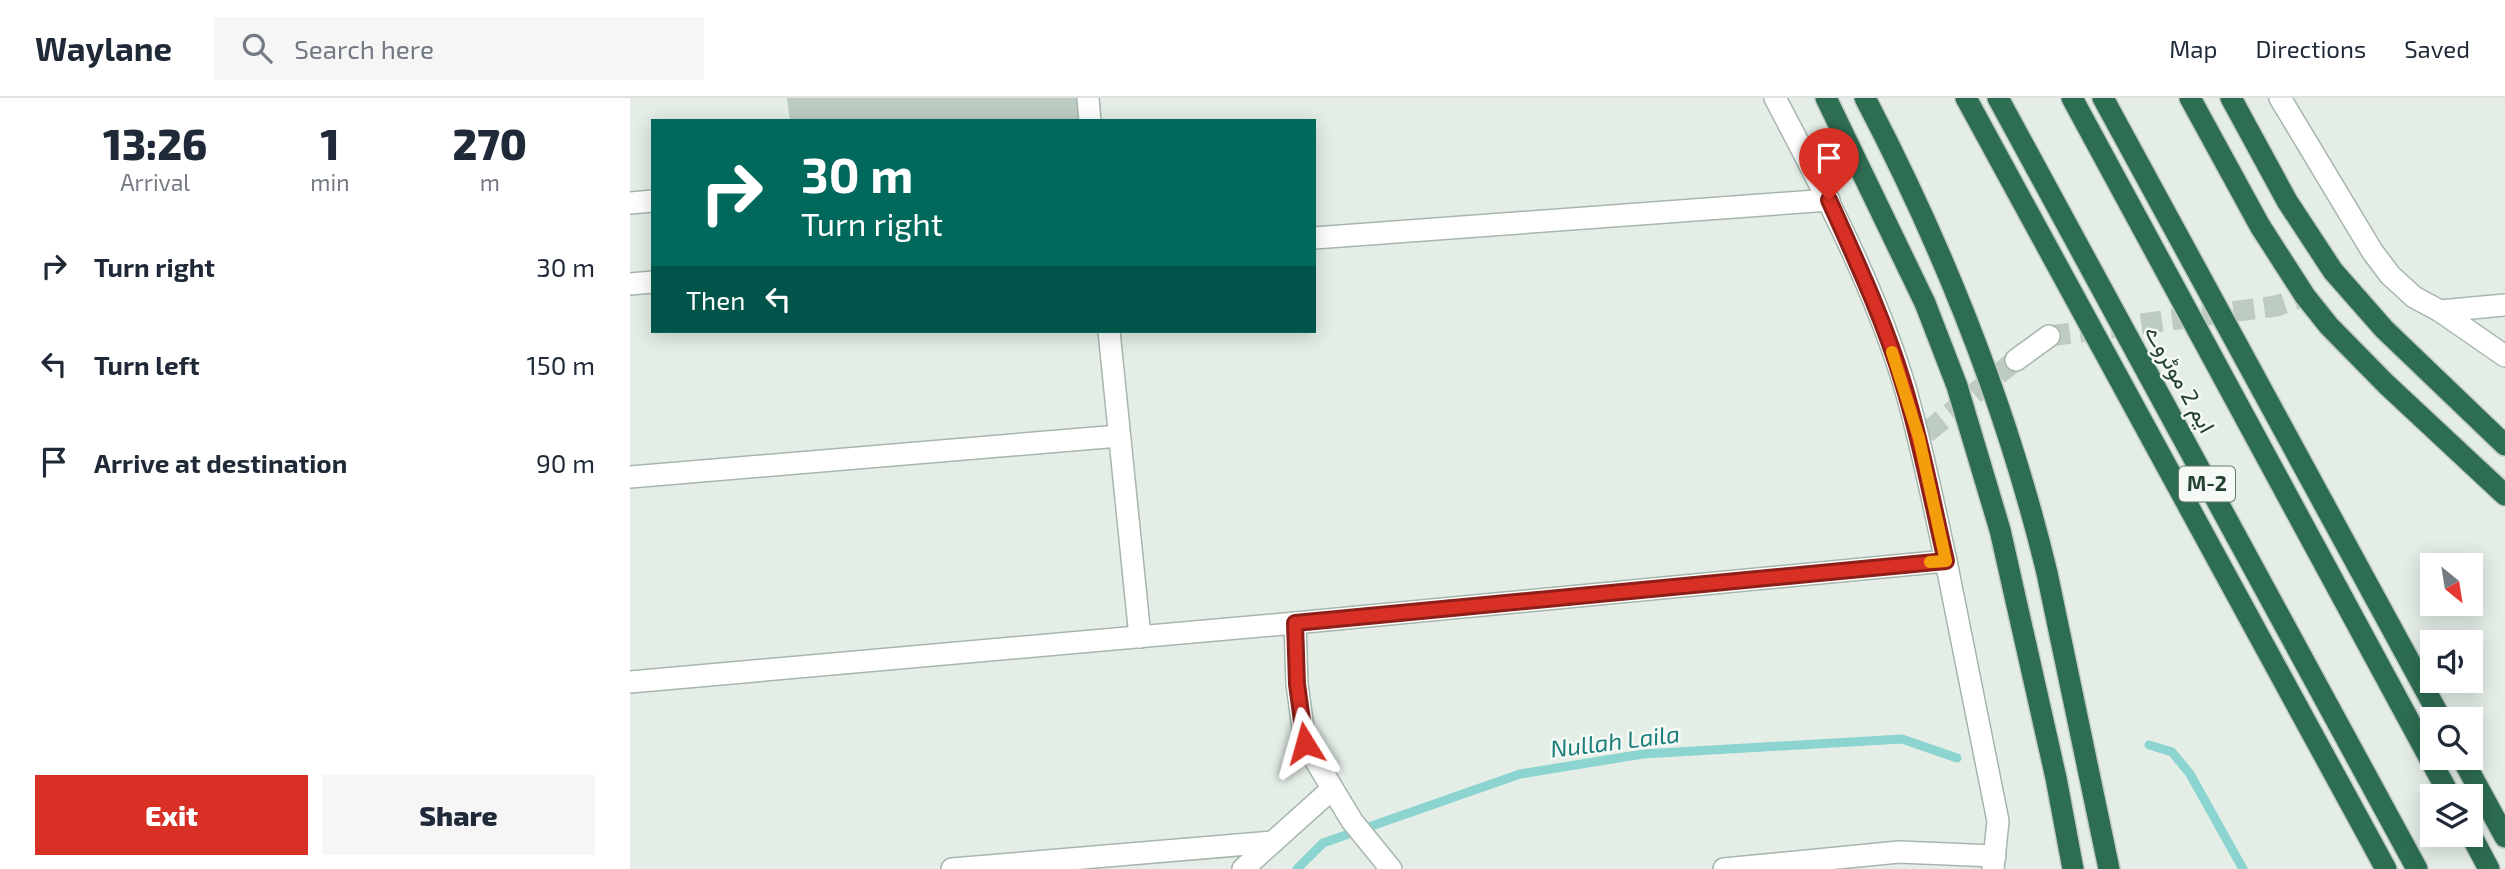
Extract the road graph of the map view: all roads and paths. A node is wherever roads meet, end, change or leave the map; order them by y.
1 (1088, 98) edge
2 (1775, 98) edge
3 (1826, 98) edge
4 (1865, 98) edge
5 (1966, 98) edge
6 (1998, 98) edge
7 (2072, 98) edge
8 (2103, 98) edge
9 (2190, 98) edge
10 (2231, 98) edge
11 (2280, 98) edge
12 (1090, 119) edge
13 (1829, 200) junction
14 (651, 201) edge
15 (630, 203) edge
16 (1316, 238) edge
17 (651, 282) edge
18 (630, 284) edge
19 (2505, 305) edge
20 (2440, 311) junction
21 (1109, 333) edge
22 (2049, 335) tunnel mouth
23 (2505, 356) edge
24 (2016, 359) tunnel mouth
25 (1119, 436) junction
26 (2505, 445) edge
27 (630, 477) edge
28 (2505, 495) edge
29 (1946, 561) junction
30 (1295, 623) junction
31 (1140, 637) junction
32 (630, 682) edge
33 (2434, 707) edge
34 (2469, 770) edge
35 (2444, 784) edge
36 (1332, 789) junction
37 (2505, 837) edge
38 (1273, 842) junction
39 (2477, 847) edge
40 (1899, 852) junction
41 (1994, 863) edge
42 (1387, 865) edge
43 (952, 869) edge
44 (1243, 869) edge
45 (1724, 869) edge
46 (1880, 869) edge
47 (2073, 869) edge
48 (2109, 869) edge
49 (2386, 869) edge
50 (2417, 869) edge
51 (2489, 869) edge

1 - 12 street
2 - 13 street
3 - 47 highway
4 - 48 highway
5 - 49 highway
6 - 50 highway, ایم 2 موٹروے / M-2
7 - 35 highway, ایم 2 موٹروے / M-2
8 - 33 highway
9 - 28 highway
10 - 26 highway
11 - 20 street
13 - 16 street
13 - 29 street
14 - 15 street
17 - 18 street
19 - 20 street
20 - 23 street
21 - 25 street
22 - 24 street
25 - 27 street
25 - 31 street
29 - 30 street
29 - 41 street
30 - 31 street
30 - 36 street
31 - 32 street
34 - 37 highway
36 - 38 street
36 - 42 street
38 - 43 street
38 - 44 street
39 - 51 highway
40 - 41 street
40 - 45 street
40 - 46 street

